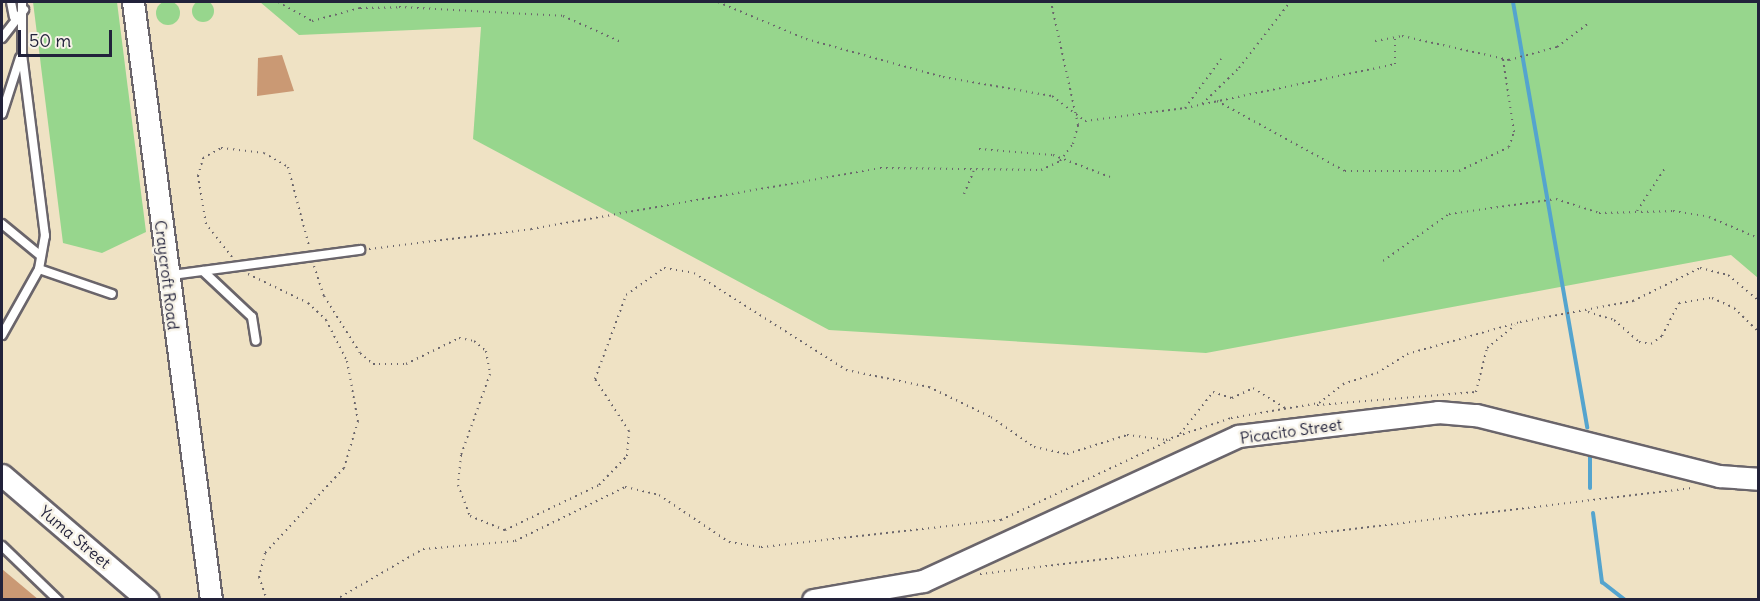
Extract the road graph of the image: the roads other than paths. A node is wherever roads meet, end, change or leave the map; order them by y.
1 (11, 2) edge
2 (133, 2) edge
3 (23, 6) edge
4 (14, 17) junction
5 (2, 38) edge
6 (22, 54) junction
7 (2, 114) edge
8 (2, 224) edge
9 (360, 250) road end
10 (41, 256) junction
11 (39, 269) junction
12 (203, 271) junction
13 (166, 275) junction
14 (112, 294) dead end
15 (2, 335) edge
16 (255, 341) dead end
17 (2, 475) edge
18 (1758, 479) edge
19 (2, 546) edge
20 (203, 548) junction
21 (58, 600) edge
22 (148, 600) edge
23 (196, 600) edge
24 (211, 600) edge
25 (813, 600) edge

1 - 4 lane
2 - 13 street, Craycroft Road
3 - 4 lane
3 - 6 lane
4 - 5 lane
6 - 7 lane
6 - 10 lane
8 - 10 lane
9 - 12 lane
10 - 11 lane
11 - 14 lane
11 - 15 lane
12 - 13 lane
12 - 16 lane
13 - 20 street, Craycroft Road
17 - 22 street, Yuma Street
18 - 25 street, Picacito Street
19 - 21 lane
20 - 23 street, Craycroft Road
20 - 24 street, Craycroft Road

